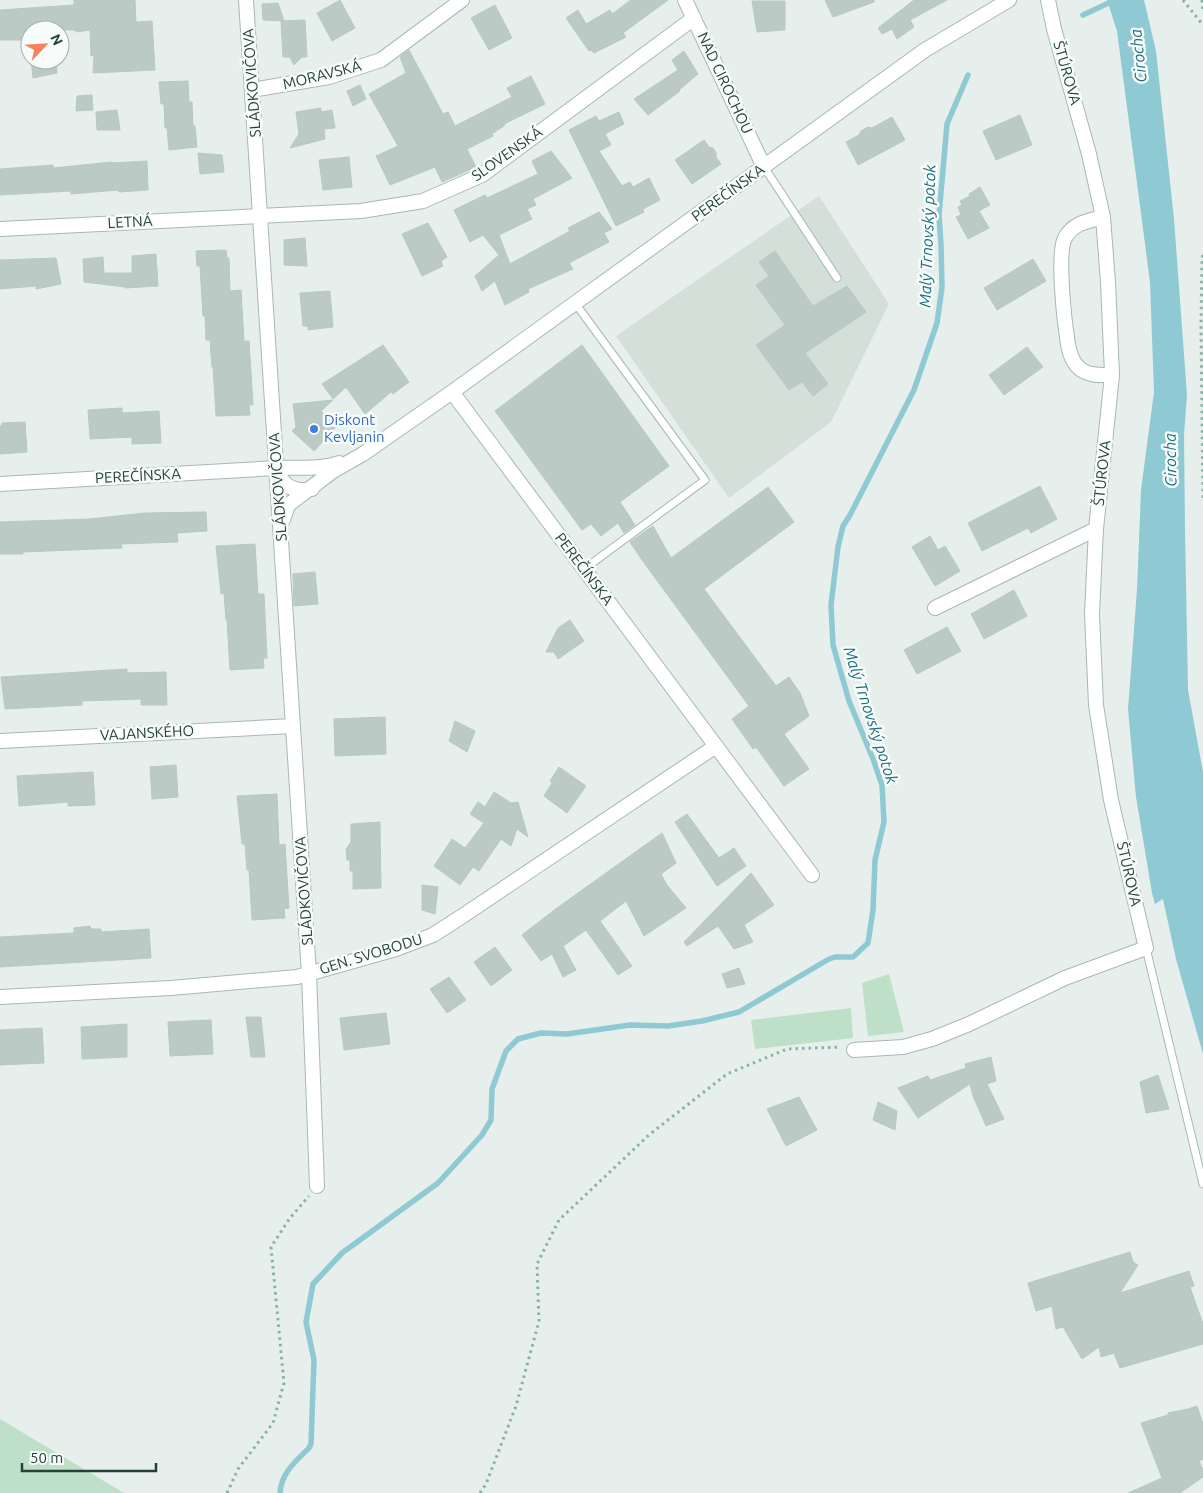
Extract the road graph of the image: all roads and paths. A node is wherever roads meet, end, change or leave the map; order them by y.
1 (246, 0) edge
2 (462, 0) edge
3 (686, 0) edge
4 (1009, 0) edge
5 (1048, 0) edge
6 (1183, 0) edge
7 (1202, 0) edge
8 (1203, 11) edge
9 (694, 18) junction
10 (1203, 25) edge
11 (252, 90) junction
12 (764, 167) junction
13 (260, 216) junction
14 (1103, 217) junction
15 (0, 229) edge
16 (1203, 254) edge
17 (838, 278) dead end
18 (575, 303) junction
19 (1112, 376) junction
20 (452, 392) junction
21 (275, 446) junction
22 (363, 454) junction
23 (295, 467) junction
24 (277, 468) junction
25 (332, 482) junction
26 (0, 484) edge
27 (307, 490) junction
28 (1203, 500) edge
29 (281, 528) junction
30 (1096, 529) junction
31 (584, 569) junction
32 (935, 608) dead end
33 (293, 726) junction
34 (0, 741) edge
35 (716, 746) junction
36 (812, 876) dead end
37 (1146, 948) junction
38 (309, 974) junction
39 (0, 997) edge
40 (854, 1050) joint
41 (1203, 1184) edge
42 (317, 1186) joint
43 (227, 1493) edge
44 (480, 1493) edge

1 - 11 street, SLÁDKOVIČOVA
2 - 11 street, MORAVSKÁ
3 - 9 street, NAD CIROCHOU
4 - 12 street, PEREČÍNSKA
5 - 14 street, ŠTÚROVA
6 - 10 path
7 - 8 path
9 - 12 street, NAD CIROCHOU
9 - 13 street, SLOVENSKÁ
11 - 13 street, SLÁDKOVIČOVA
12 - 17 lane
12 - 18 street, PEREČÍNSKA
13 - 15 street, LETNÁ
13 - 21 street, SLÁDKOVIČOVA
14 - 19 street, ŠTÚROVA
14 - 19 street
16 - 28 path
18 - 20 street, PEREČÍNSKA
18 - 31 lane
19 - 30 street, ŠTÚROVA
20 - 22 street, PEREČÍNSKA
20 - 31 street, PEREČÍNSKA
21 - 23 street
21 - 24 street, SLÁDKOVIČOVA
22 - 23 street, PEREČÍNSKA
22 - 25 street, PEREČÍNSKA
22 - 27 street, PEREČÍNSKA
23 - 24 street, PEREČÍNSKA
24 - 26 street, PEREČÍNSKA
24 - 27 street
24 - 29 street, SLÁDKOVIČOVA
25 - 27 street, PEREČÍNSKA
25 - 29 street, PEREČÍNSKA
27 - 29 street, PEREČÍNSKA
29 - 33 street, SLÁDKOVIČOVA
30 - 32 street
30 - 37 street, ŠTÚROVA
31 - 35 street, PEREČÍNSKA
33 - 34 street, VAJANSKÉHO
33 - 38 street, SLÁDKOVIČOVA
35 - 36 street, PEREČÍNSKA
35 - 38 street, GEN. SVOBODU
37 - 40 street
37 - 41 lane, ŠTÚROVA
38 - 39 street, GEN. SVOBODU
38 - 42 street, SLÁDKOVIČOVA
40 - 44 path
42 - 43 path

